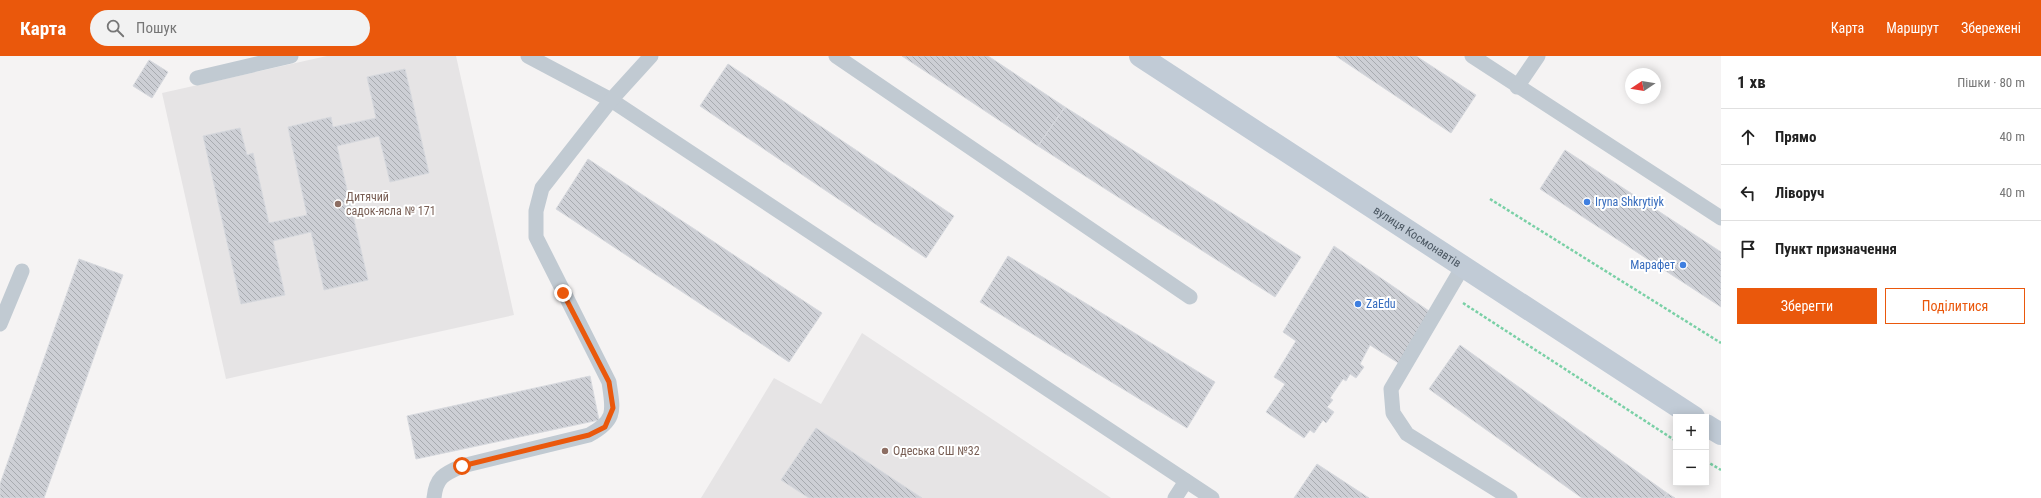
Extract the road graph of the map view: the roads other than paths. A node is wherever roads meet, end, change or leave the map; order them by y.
1 (291, 56) edge
2 (528, 56) edge
3 (650, 56) edge
4 (836, 56) edge
5 (1140, 56) edge
6 (1472, 56) edge
7 (1538, 56) edge
8 (196, 78) dead end
9 (1518, 87) junction
10 (612, 100) junction
11 (1721, 218) edge
12 (1462, 268) junction
13 (22, 271) dead end
14 (1190, 297) dead end
15 (0, 324) edge
16 (1689, 414) edge
17 (1709, 427) edge
18 (1721, 434) edge
19 (1186, 481) junction
20 (434, 498) edge
21 (1175, 498) edge
22 (1212, 498) edge
23 (1510, 498) edge

1 - 8 lane
2 - 10 lane
3 - 10 lane
4 - 14 lane
5 - 12 main road, вулиця Космонавтів
6 - 9 lane
7 - 9 lane
9 - 11 lane
10 - 19 lane
10 - 20 lane
12 - 16 main road, вулиця Космонавтів
12 - 23 lane
13 - 15 lane
17 - 18 main road
19 - 21 lane
19 - 22 lane

